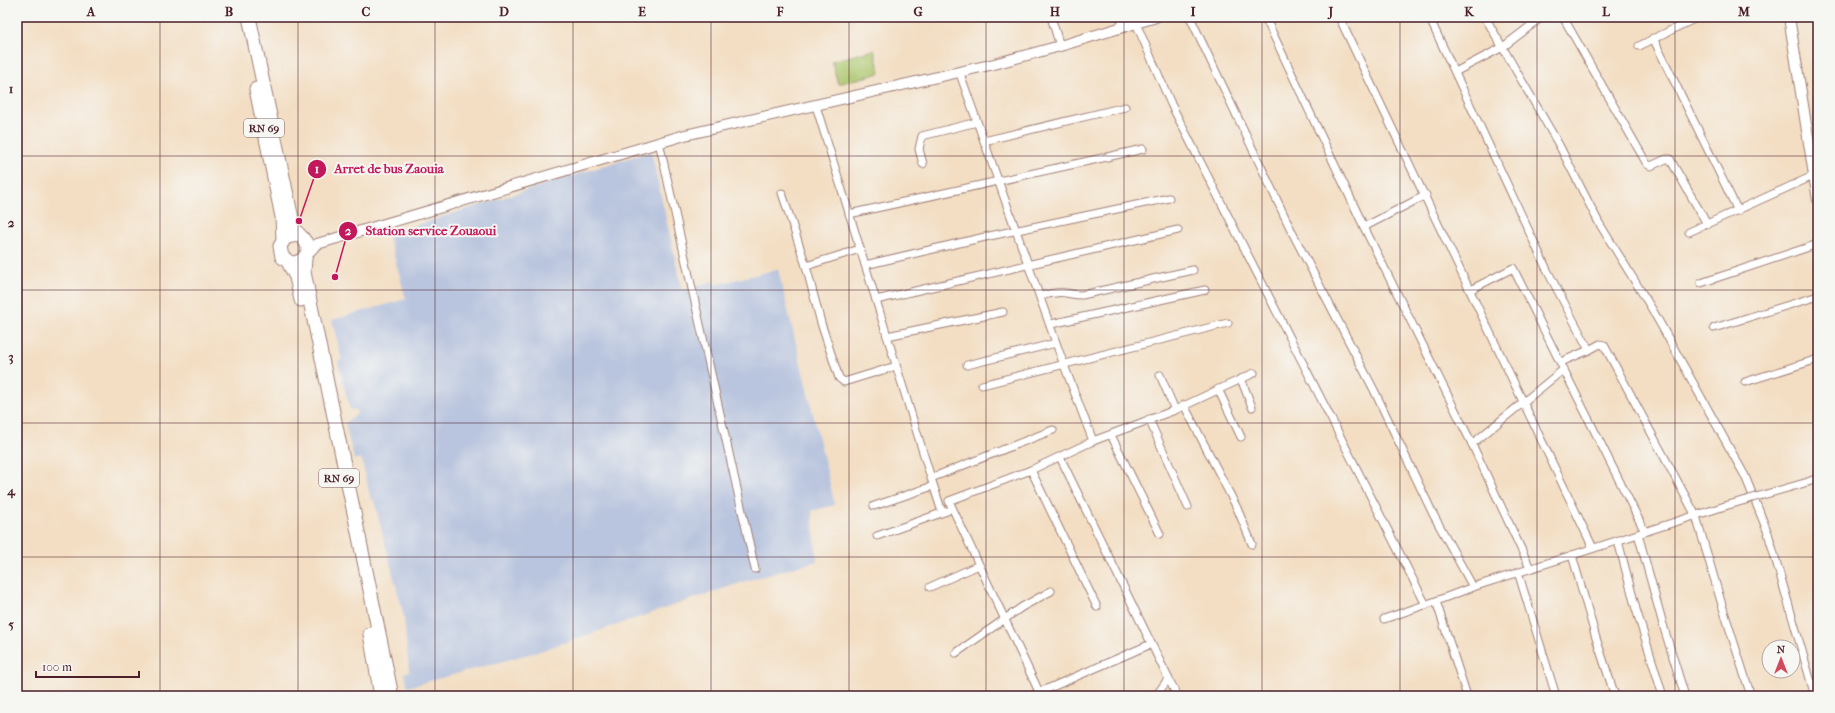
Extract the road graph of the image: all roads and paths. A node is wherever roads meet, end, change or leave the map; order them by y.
1 (240, 17) edge
2 (249, 17) edge
3 (1051, 17) edge
4 (1120, 17) edge
5 (1156, 17) edge
6 (1190, 17) edge
7 (1264, 17) edge
8 (1339, 17) edge
9 (1429, 17) edge
10 (1486, 17) edge
11 (1542, 17) edge
12 (1563, 17) edge
13 (1698, 17) edge
14 (1788, 17) edge
15 (1136, 24) junction
16 (1124, 27) junction
17 (1653, 38) junction
18 (1060, 46) junction
19 (1639, 46) dead end
20 (1503, 47) junction
21 (959, 71) junction
22 (1455, 72) junction
23 (816, 106) junction
24 (1125, 108) dead end
25 (977, 122) junction
26 (984, 141) junction
27 (659, 142) junction
28 (1143, 149) dead end
29 (923, 164) dead end
30 (1816, 176) edge
31 (998, 181) junction
32 (782, 193) dead end
33 (1426, 195) junction
34 (1169, 198) dead end
35 (1818, 200) edge
36 (1738, 210) junction
37 (849, 214) junction
38 (1707, 224) junction
39 (1364, 227) junction
40 (1178, 230) dead end
41 (1016, 232) junction
42 (1689, 232) dead end
43 (301, 238) junction
44 (283, 239) junction
45 (317, 244) junction
46 (1818, 244) edge
47 (860, 249) junction
48 (306, 256) junction
49 (288, 262) junction
50 (865, 265) junction
51 (806, 266) junction
52 (1029, 266) junction
53 (1193, 270) dead end
54 (1701, 283) dead end
55 (1205, 290) dead end
56 (1470, 290) junction
57 (1040, 296) junction
58 (1818, 296) edge
59 (876, 300) junction
60 (1003, 312) dead end
61 (1228, 323) dead end
62 (1050, 324) junction
63 (1714, 328) dead end
64 (887, 336) junction
65 (1056, 343) junction
66 (1588, 350) junction
67 (1818, 359) edge
68 (1064, 364) junction
69 (967, 365) dead end
70 (1563, 365) junction
71 (896, 366) junction
72 (1254, 373) dead end
73 (1160, 376) dead end
74 (1241, 379) junction
75 (1745, 382) dead end
76 (982, 385) dead end
77 (1218, 388) junction
78 (1523, 401) junction
79 (1184, 405) junction
80 (1252, 407) dead end
81 (1175, 410) junction
82 (1149, 419) junction
83 (1054, 430) dead end
84 (1111, 435) junction
85 (1241, 437) dead end
86 (1093, 441) junction
87 (1472, 444) junction
88 (1060, 457) junction
89 (1030, 470) junction
90 (931, 478) junction
91 (1818, 478) edge
92 (934, 486) junction
93 (940, 504) junction
94 (951, 505) junction
95 (874, 506) dead end
96 (1188, 507) dead end
97 (942, 512) junction
98 (1696, 516) junction
99 (1641, 533) junction
100 (1160, 534) dead end
101 (877, 536) dead end
102 (1618, 541) junction
103 (1252, 544) dead end
104 (1594, 548) junction
105 (1572, 555) junction
106 (979, 565) junction
107 (1530, 568) junction
108 (755, 569) dead end
109 (1518, 572) junction
110 (930, 586) dead end
111 (1473, 586) junction
112 (1051, 591) dead end
113 (1436, 601) junction
114 (1426, 605) junction
115 (1097, 607) dead end
116 (1005, 619) junction
117 (1384, 619) dead end
118 (1151, 644) junction
119 (956, 653) dead end
120 (1168, 679) junction
121 (1040, 694) edge
122 (381, 696) edge
123 (392, 696) edge
124 (1031, 696) edge
125 (1156, 696) edge
126 (1177, 696) edge
127 (1467, 696) edge
128 (1556, 696) edge
129 (1615, 696) edge
130 (1663, 696) edge
131 (1685, 696) edge
132 (1751, 696) edge
133 (1815, 696) edge

1 - 44 highway, RN 69
2 - 43 highway, RN 69
3 - 18 street
4 - 16 street
5 - 15 street
6 - 111 street
7 - 39 street
8 - 33 street
9 - 22 street
10 - 20 street
11 - 20 street
12 - 38 street
13 - 17 street
14 - 30 street
15 - 16 street
15 - 114 street
16 - 18 street
17 - 19 street
17 - 36 street
18 - 21 street
20 - 22 street
20 - 133 street
21 - 23 street
21 - 25 street
22 - 66 street
23 - 27 street
23 - 37 street
24 - 26 street
25 - 26 street
25 - 29 street
26 - 31 street
27 - 45 street
27 - 108 street
28 - 31 street
30 - 35 street
30 - 36 street
31 - 37 street
31 - 41 street
32 - 51 street
33 - 39 street
33 - 56 street
34 - 41 street
36 - 38 street
37 - 47 street
38 - 42 street
39 - 87 street
40 - 52 street
41 - 50 street
41 - 52 street
43 - 44 highway
43 - 45 street
43 - 48 highway
44 - 49 highway
45 - 48 street
46 - 54 street
47 - 50 street
47 - 51 street
48 - 49 highway
48 - 123 highway, RN 69
49 - 122 highway, RN 69
50 - 59 street
51 - 71 street
52 - 57 street
52 - 59 street
53 - 57 street
55 - 62 street
56 - 70 street
56 - 78 street
57 - 62 street
58 - 63 street
59 - 64 street
60 - 64 street
61 - 68 street
62 - 65 street
64 - 71 street
65 - 68 street
65 - 69 street
66 - 70 street
66 - 98 street
67 - 75 street
68 - 76 street
68 - 86 street
70 - 78 street
70 - 99 street
71 - 90 street
72 - 74 street
73 - 81 street
74 - 77 street
74 - 80 street
77 - 79 street
77 - 85 street
78 - 87 street
78 - 104 street
79 - 81 street
79 - 103 street
81 - 82 street
82 - 84 street
82 - 96 street
83 - 90 street
84 - 86 street
84 - 100 street
86 - 88 street
87 - 107 street
88 - 89 street
88 - 118 street
89 - 94 street
89 - 115 street
90 - 92 street
91 - 98 street, bridge
92 - 93 street
92 - 95 street
93 - 94 street
93 - 97 street
94 - 97 street
94 - 106 street
97 - 101 street
98 - 99 street
98 - 132 street
99 - 102 street
99 - 131 street
102 - 104 street
102 - 130 street
104 - 105 street
105 - 107 street
105 - 129 street
106 - 110 street
106 - 116 street
107 - 109 street
109 - 111 street
109 - 128 street
111 - 113 street
112 - 116 street
113 - 114 street
113 - 127 street
114 - 117 street
116 - 119 street
116 - 121 street
118 - 120 street
118 - 121 street
120 - 125 street
120 - 126 street
121 - 124 street

